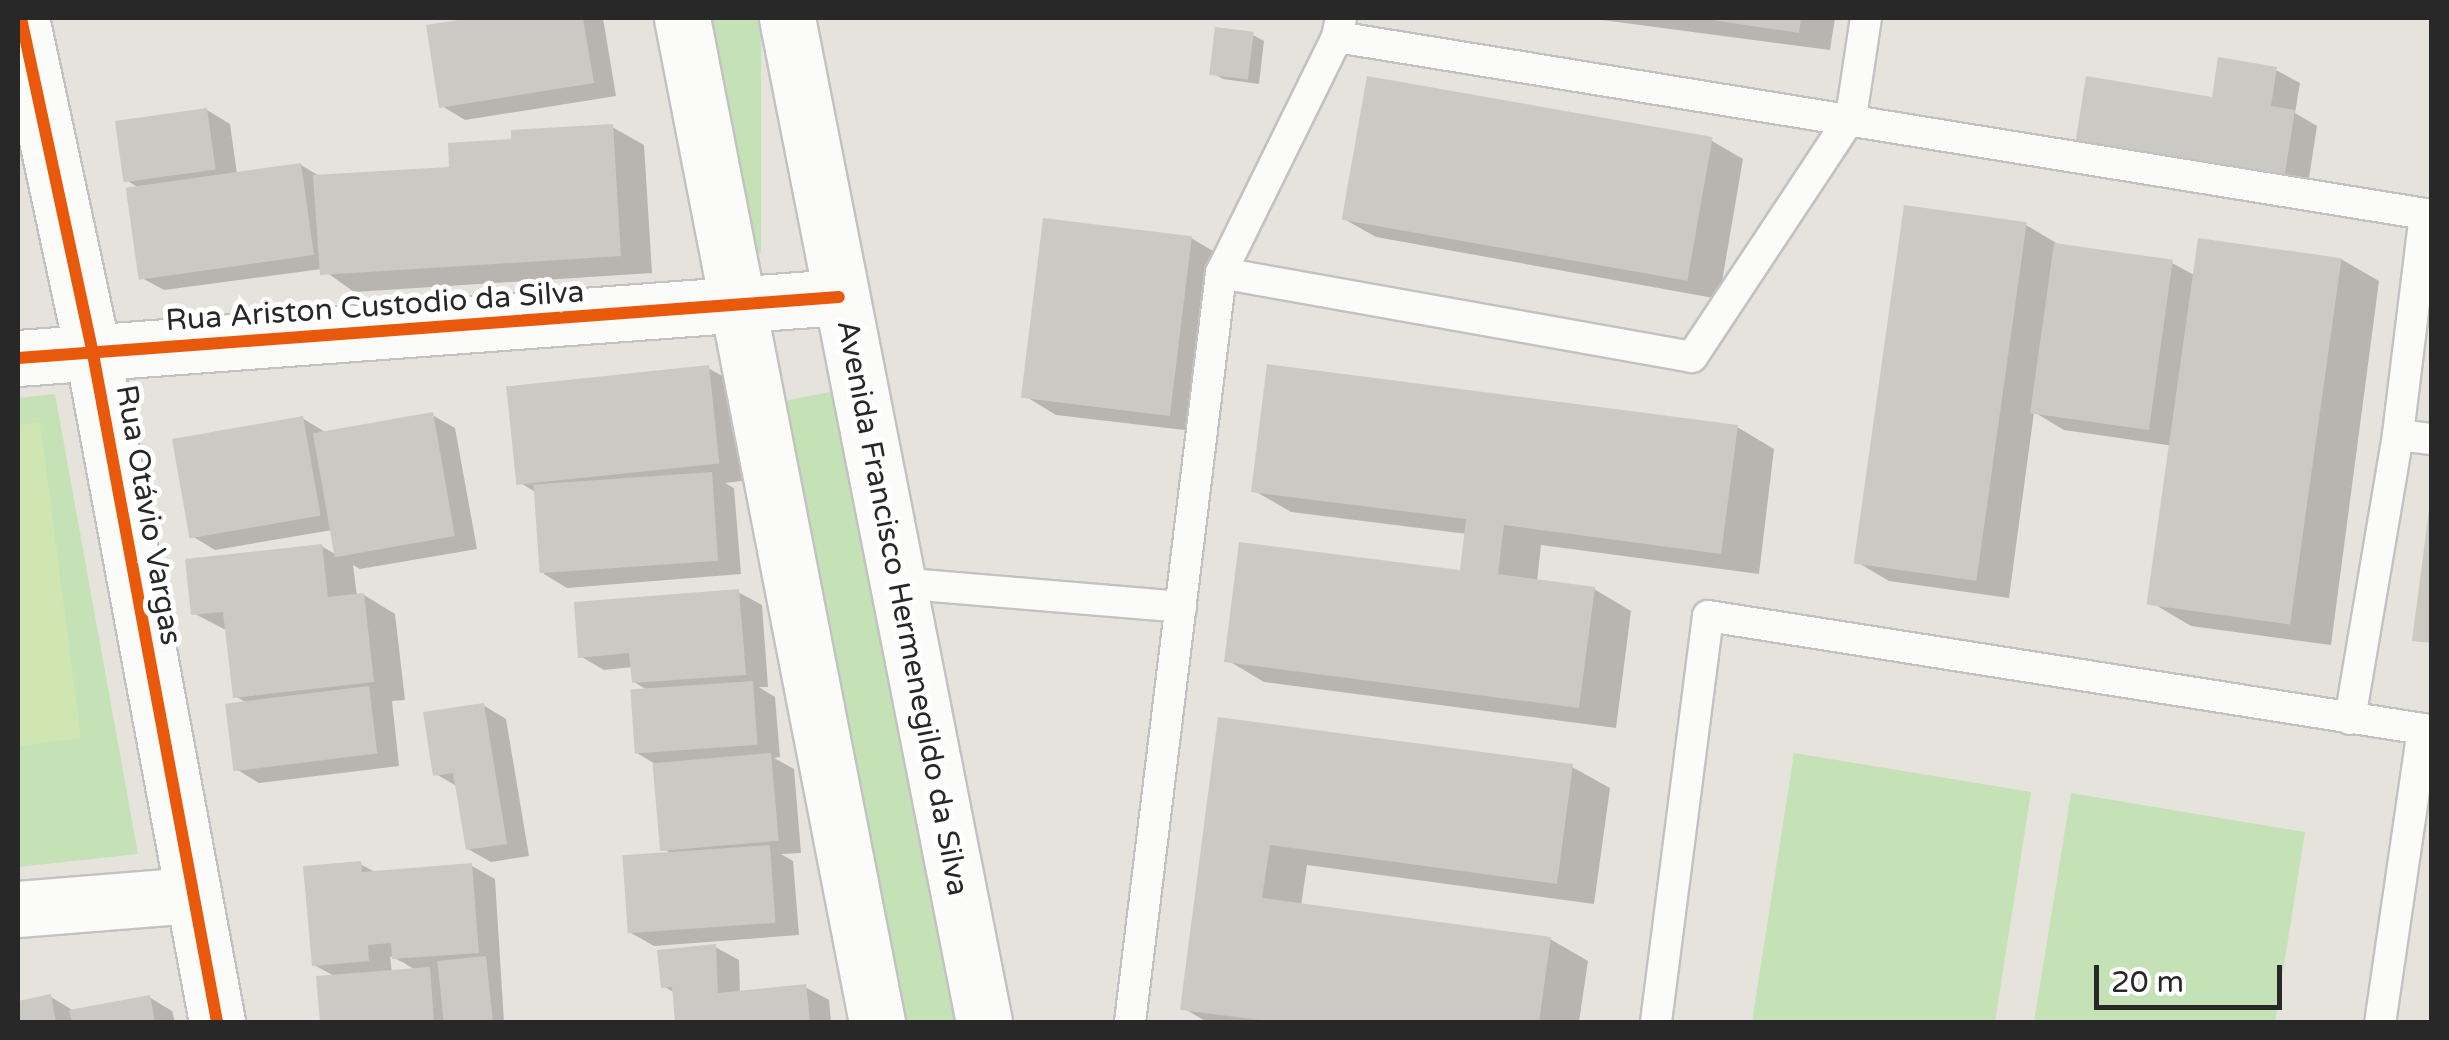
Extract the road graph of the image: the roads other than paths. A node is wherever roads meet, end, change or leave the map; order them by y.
1 (22, 18) edge
2 (682, 18) edge
3 (786, 18) edge
4 (1866, 18) edge
5 (1339, 27) edge
6 (1851, 118) junction
7 (1222, 273) junction
8 (839, 296) junction
9 (736, 304) junction
10 (94, 354) junction
11 (18, 358) edge
12 (2398, 434) junction
13 (2432, 439) edge
14 (898, 583) junction
15 (1180, 607) junction
16 (2350, 719) junction
17 (192, 895) junction
18 (18, 909) edge
19 (217, 1022) edge
20 (877, 1022) edge
21 (984, 1022) edge
22 (1130, 1022) edge
23 (1656, 1022) edge
24 (2380, 1022) edge

1 - 10 street, Rua Otávio Vargas
2 - 9 street
3 - 8 street, Avenida Francisco Hermenegildo da Silva
4 - 6 lane
5 - 6 lane
5 - 7 lane
6 - 7 lane
6 - 12 lane
7 - 15 lane
8 - 9 street, Rua Ariston Custodio da Silva
8 - 14 street, Avenida Francisco Hermenegildo da Silva
9 - 10 street, Rua Ariston Custodio da Silva
9 - 20 street
10 - 11 street, Rua Ariston Custodio da Silva
10 - 17 street, Rua Otávio Vargas
12 - 13 lane
12 - 16 lane
14 - 15 lane
14 - 21 street, Avenida Francisco Hermenegildo da Silva
15 - 22 lane
16 - 23 lane
16 - 24 lane
17 - 18 street
17 - 19 street, Rua Otávio Vargas

